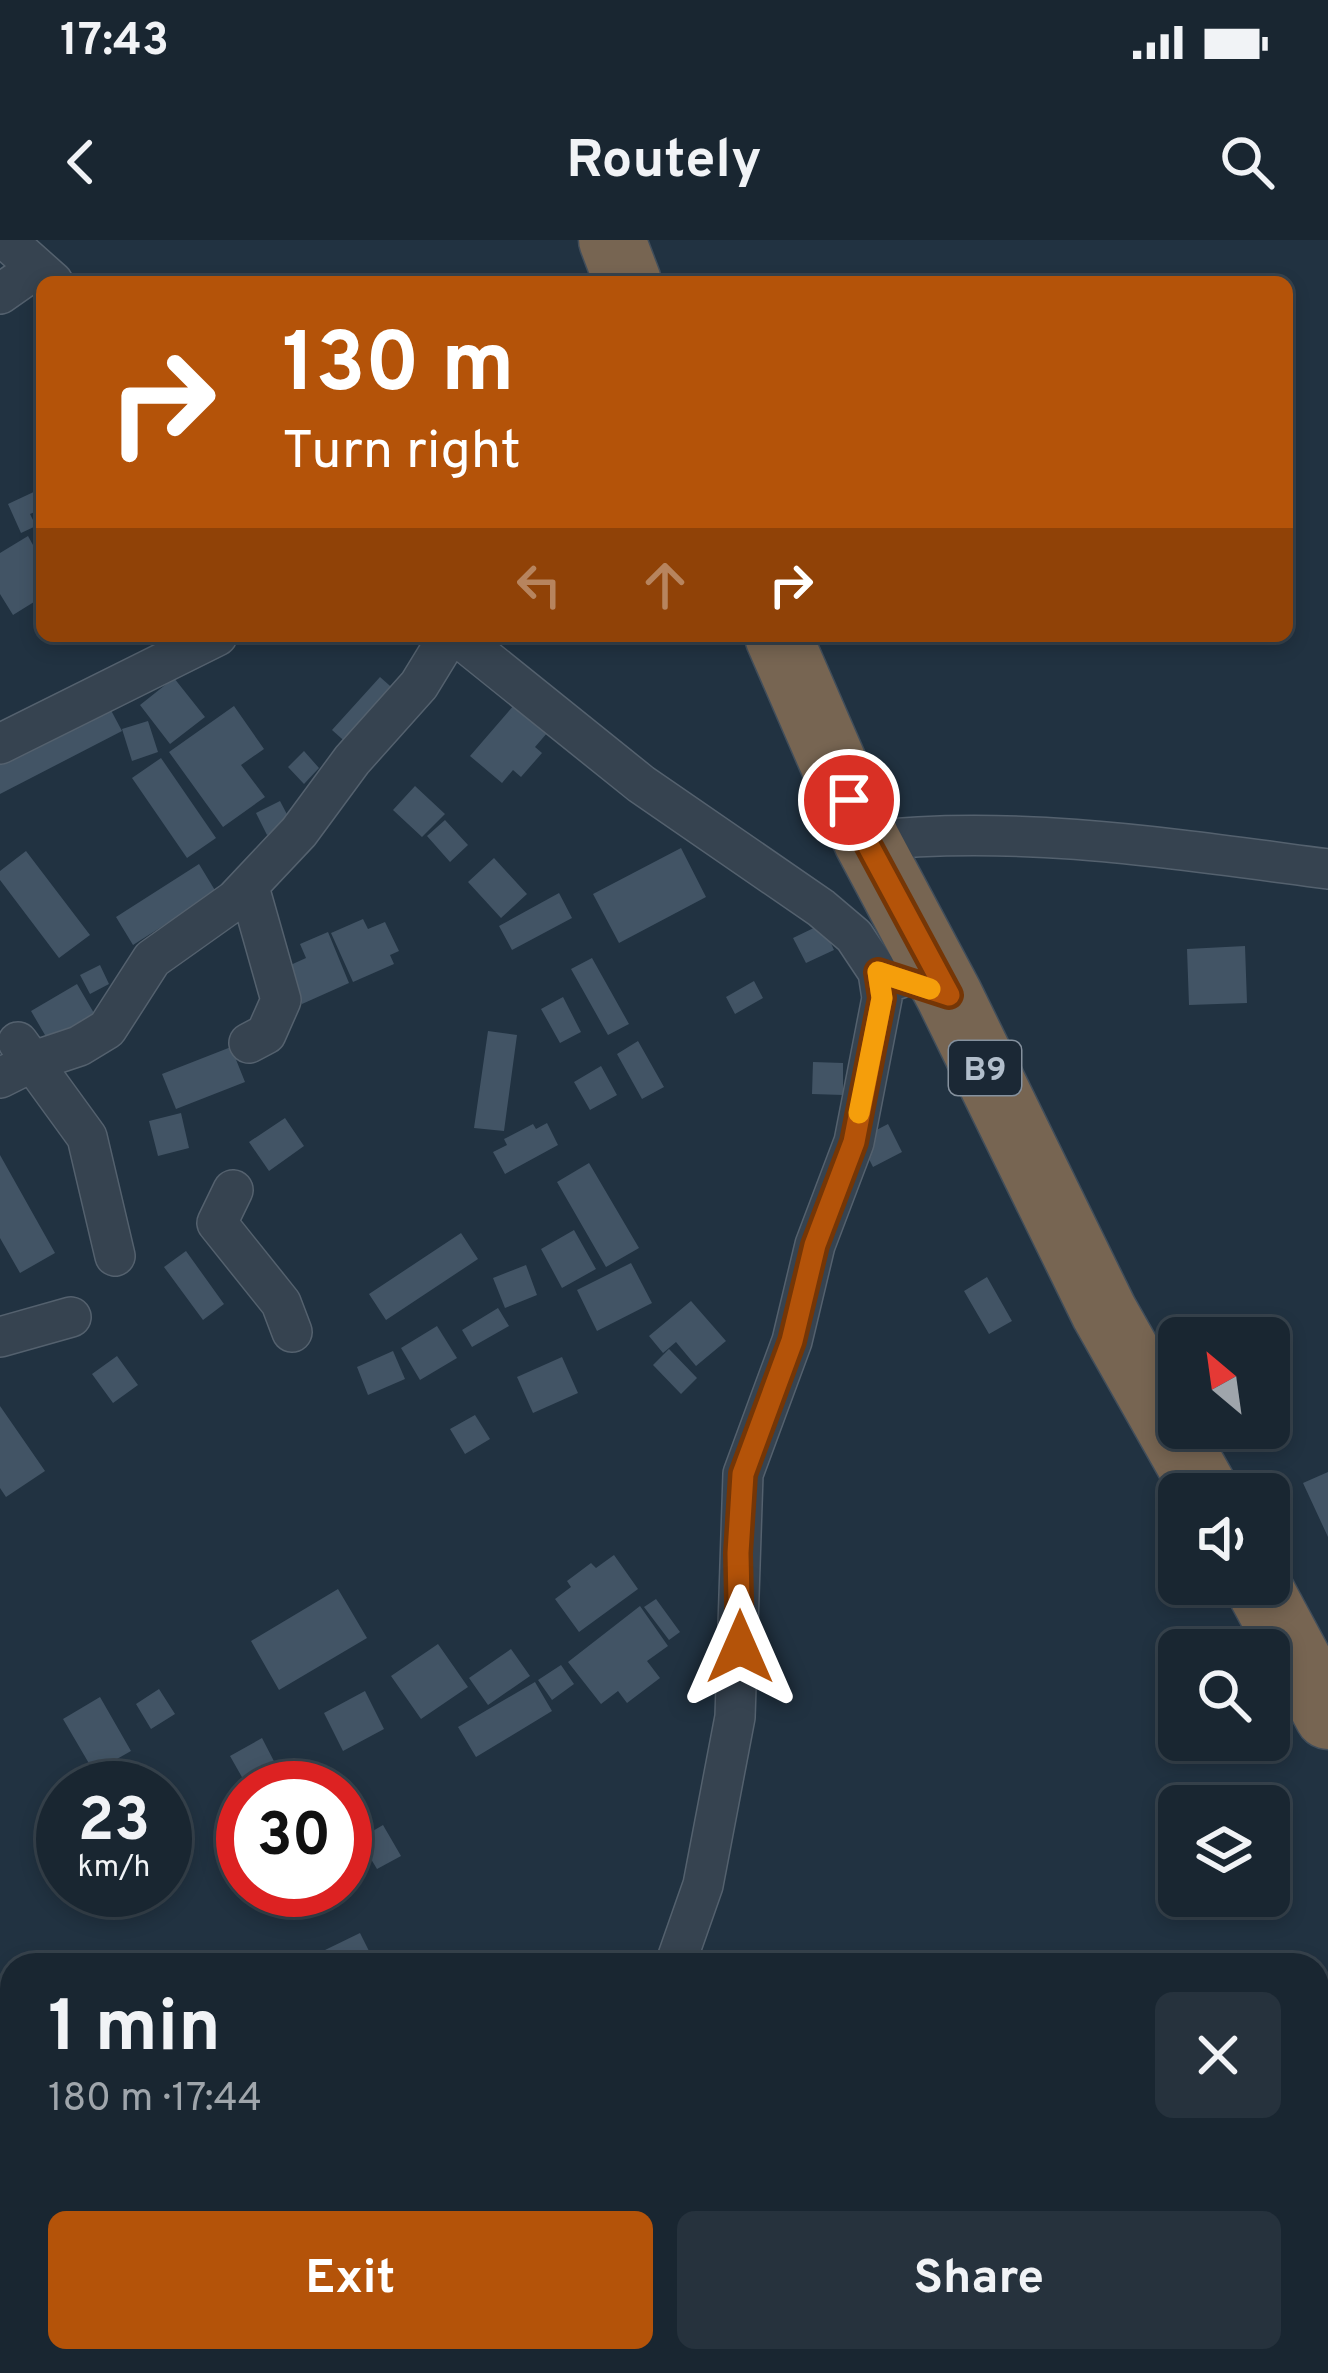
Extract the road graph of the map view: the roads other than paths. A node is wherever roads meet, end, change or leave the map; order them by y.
1 (6, 240) edge
2 (612, 240) edge
3 (45, 275) edge
4 (626, 276) edge
5 (36, 279) edge
6 (0, 294) edge
7 (205, 642) edge
8 (449, 642) edge
9 (461, 642) edge
10 (781, 642) edge
11 (0, 744) edge
12 (866, 841) junction
13 (1328, 868) edge
14 (249, 887) junction
15 (878, 972) junction
16 (949, 995) junction
17 (249, 1043) dead end
18 (17, 1060) edge
19 (233, 1190) dead end
20 (115, 1256) dead end
21 (71, 1317) dead end
22 (292, 1332) dead end
23 (0, 1336) edge
24 (1195, 1473) edge
25 (1269, 1605) edge
26 (1328, 1716) edge
27 (679, 1953) edge

1 - 3 street
2 - 4 highway
5 - 6 street
7 - 11 street
8 - 14 street
9 - 15 street
10 - 12 highway, B9
12 - 13 street
12 - 16 highway, B9
14 - 17 street
14 - 18 street
15 - 16 street
15 - 27 street
16 - 24 highway, B9
18 - 20 street
19 - 22 street
21 - 23 street
25 - 26 highway

